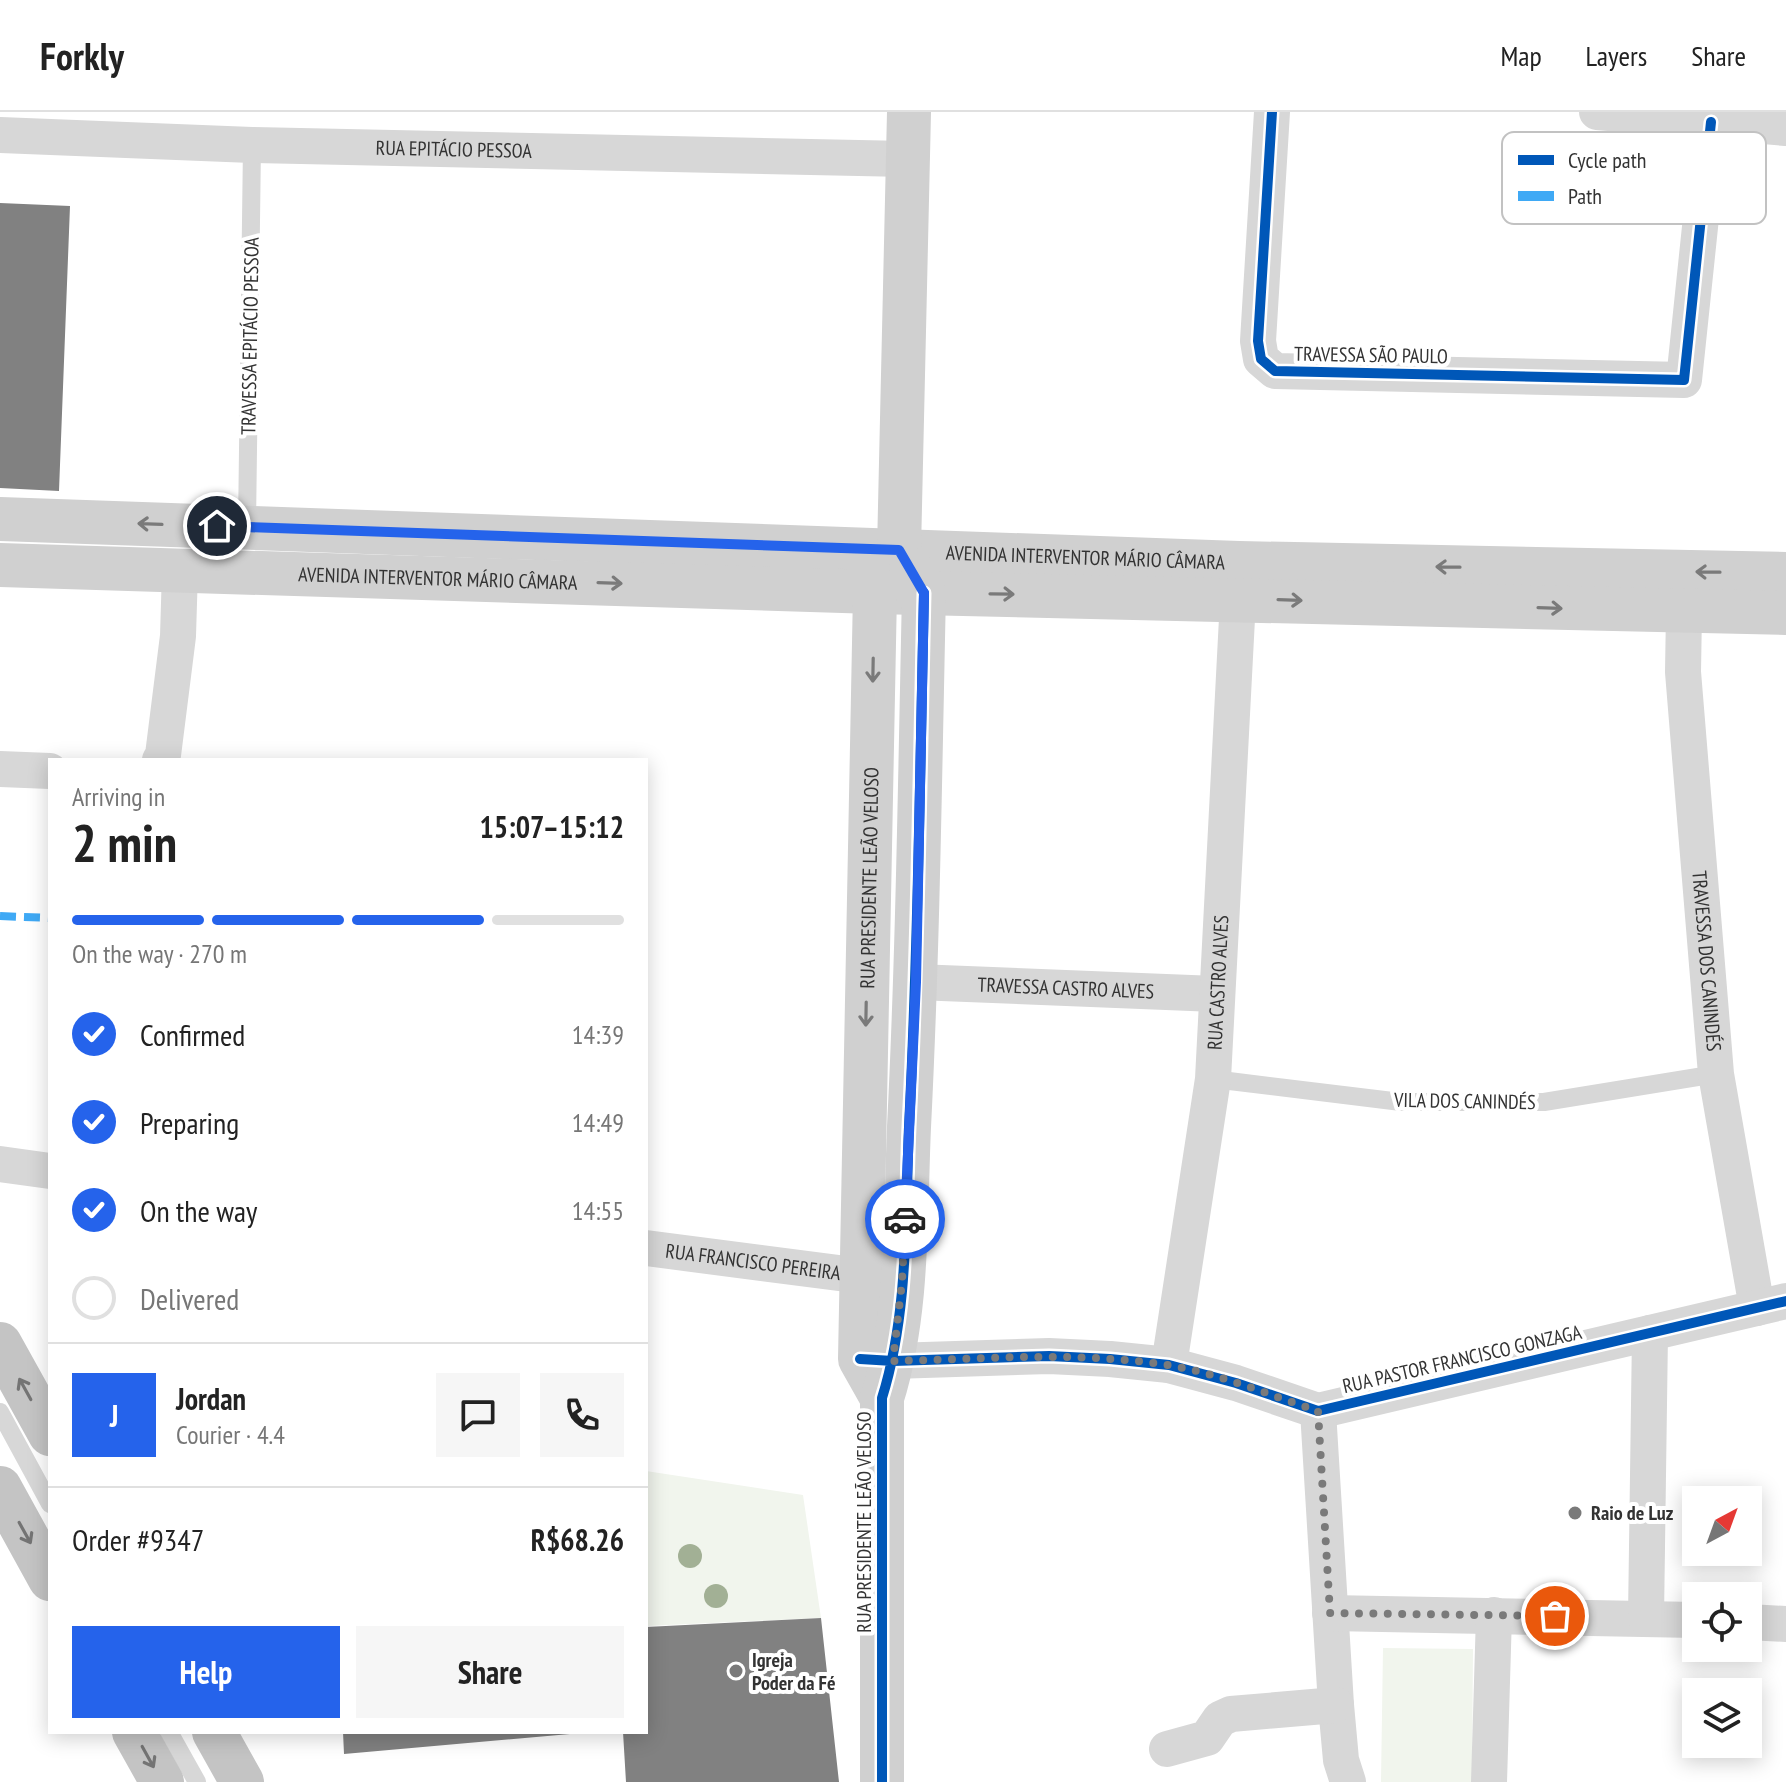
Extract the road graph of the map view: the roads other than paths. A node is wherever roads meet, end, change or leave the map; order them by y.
1 (909, 112) edge
2 (1272, 112) edge
3 (1597, 112) edge
4 (1711, 122) junction
5 (1786, 128) edge
6 (1710, 132) edge
7 (0, 135) edge
8 (252, 145) junction
9 (907, 159) junction
10 (1700, 224) edge
11 (0, 519) edge
12 (247, 526) junction
13 (899, 550) junction
14 (0, 565) edge
15 (180, 570) junction
16 (1786, 574) edge
17 (875, 592) junction
18 (924, 593) junction
19 (1238, 599) junction
20 (1684, 612) junction
21 (1786, 613) edge
22 (161, 758) edge
23 (0, 769) edge
24 (48, 771) edge
25 (916, 982) junction
26 (1216, 994) junction
27 (1716, 1074) junction
28 (1213, 1079) junction
29 (0, 1164) edge
30 (48, 1171) edge
31 (648, 1248) edge
32 (862, 1276) junction
33 (1772, 1304) edge
34 (1650, 1333) junction
35 (0, 1344) edge
36 (1169, 1365) junction
37 (878, 1373) junction
38 (1318, 1411) junction
39 (0, 1412) edge
40 (48, 1430) edge
41 (0, 1488) edge
42 (48, 1500) edge
43 (48, 1575) edge
44 (1330, 1613) junction
45 (1494, 1615) junction
46 (1646, 1618) junction
47 (1682, 1619) edge
48 (1762, 1623) edge
49 (1786, 1624) edge
50 (1336, 1705) junction
51 (135, 1734) edge
52 (170, 1734) edge
53 (215, 1734) edge
54 (1167, 1749) dead end
55 (162, 1782) edge
56 (197, 1782) edge
57 (242, 1782) edge
58 (882, 1782) edge
59 (1348, 1782) edge
60 (1489, 1782) edge

1 - 9 main road, RUA PRESIDENTE LEÃO VELOSO
2 - 10 street, TRAVESSA SÃO PAULO
3 - 4 street
4 - 5 street
4 - 6 street, TRAVESSA SÃO PAULO
7 - 8 street, RUA EPITÁCIO PESSOA
8 - 9 street, RUA EPITÁCIO PESSOA
8 - 12 lane, TRAVESSA EPITÁCIO PESSOA
9 - 13 main road, RUA PRESIDENTE LEÃO VELOSO
12 -> 11 main road, AVENIDA INTERVENTOR MÁRIO CÂMARA
12 - 13 main road, AVENIDA INTERVENTOR MÁRIO CÂMARA
16 -> 13 main road, AVENIDA INTERVENTOR MÁRIO CÂMARA
13 - 17 main road, RUA PRESIDENTE LEÃO VELOSO
13 - 18 main road
14 - 15 main road, AVENIDA INTERVENTOR MÁRIO CÂMARA
15 -> 17 main road, AVENIDA INTERVENTOR MÁRIO CÂMARA
15 - 22 street
17 - 18 main road, AVENIDA INTERVENTOR MÁRIO CÂMARA
17 -> 32 main road, RUA PRESIDENTE LEÃO VELOSO
18 -> 19 main road, AVENIDA INTERVENTOR MÁRIO CÂMARA
18 - 25 main road, RUA PRESIDENTE LEÃO VELOSO
19 -> 20 main road, AVENIDA INTERVENTOR MÁRIO CÂMARA
19 - 26 street, RUA CASTRO ALVES
20 - 21 main road, AVENIDA INTERVENTOR MÁRIO CÂMARA
20 - 27 street, TRAVESSA DOS CANINDÉS
23 - 24 street
25 - 26 street, TRAVESSA CASTRO ALVES
25 - 37 main road, RUA PRESIDENTE LEÃO VELOSO
26 - 28 street, RUA CASTRO ALVES
27 - 28 lane, VILA DOS CANINDÉS
27 - 33 street, TRAVESSA DOS CANINDÉS
28 - 36 street, RUA CASTRO ALVES
29 - 30 street
31 - 32 street, RUA FRANCISCO PEREIRA
32 - 37 main road, RUA PRESIDENTE LEÃO VELOSO
33 - 34 street, RUA PASTOR FRANCISCO GONZAGA
34 - 38 street, RUA PASTOR FRANCISCO GONZAGA
34 - 46 street
40 -> 35 highway
36 - 37 street
36 - 38 street
37 - 58 main road, RUA PRESIDENTE LEÃO VELOSO
38 - 44 street
39 - 42 lane
41 -> 43 highway
44 - 45 street
44 - 50 street
45 - 46 street
45 - 60 street
46 - 47 street
48 - 49 street
50 - 54 street
50 - 59 street
51 -> 55 highway
52 - 56 lane
53 - 57 highway

